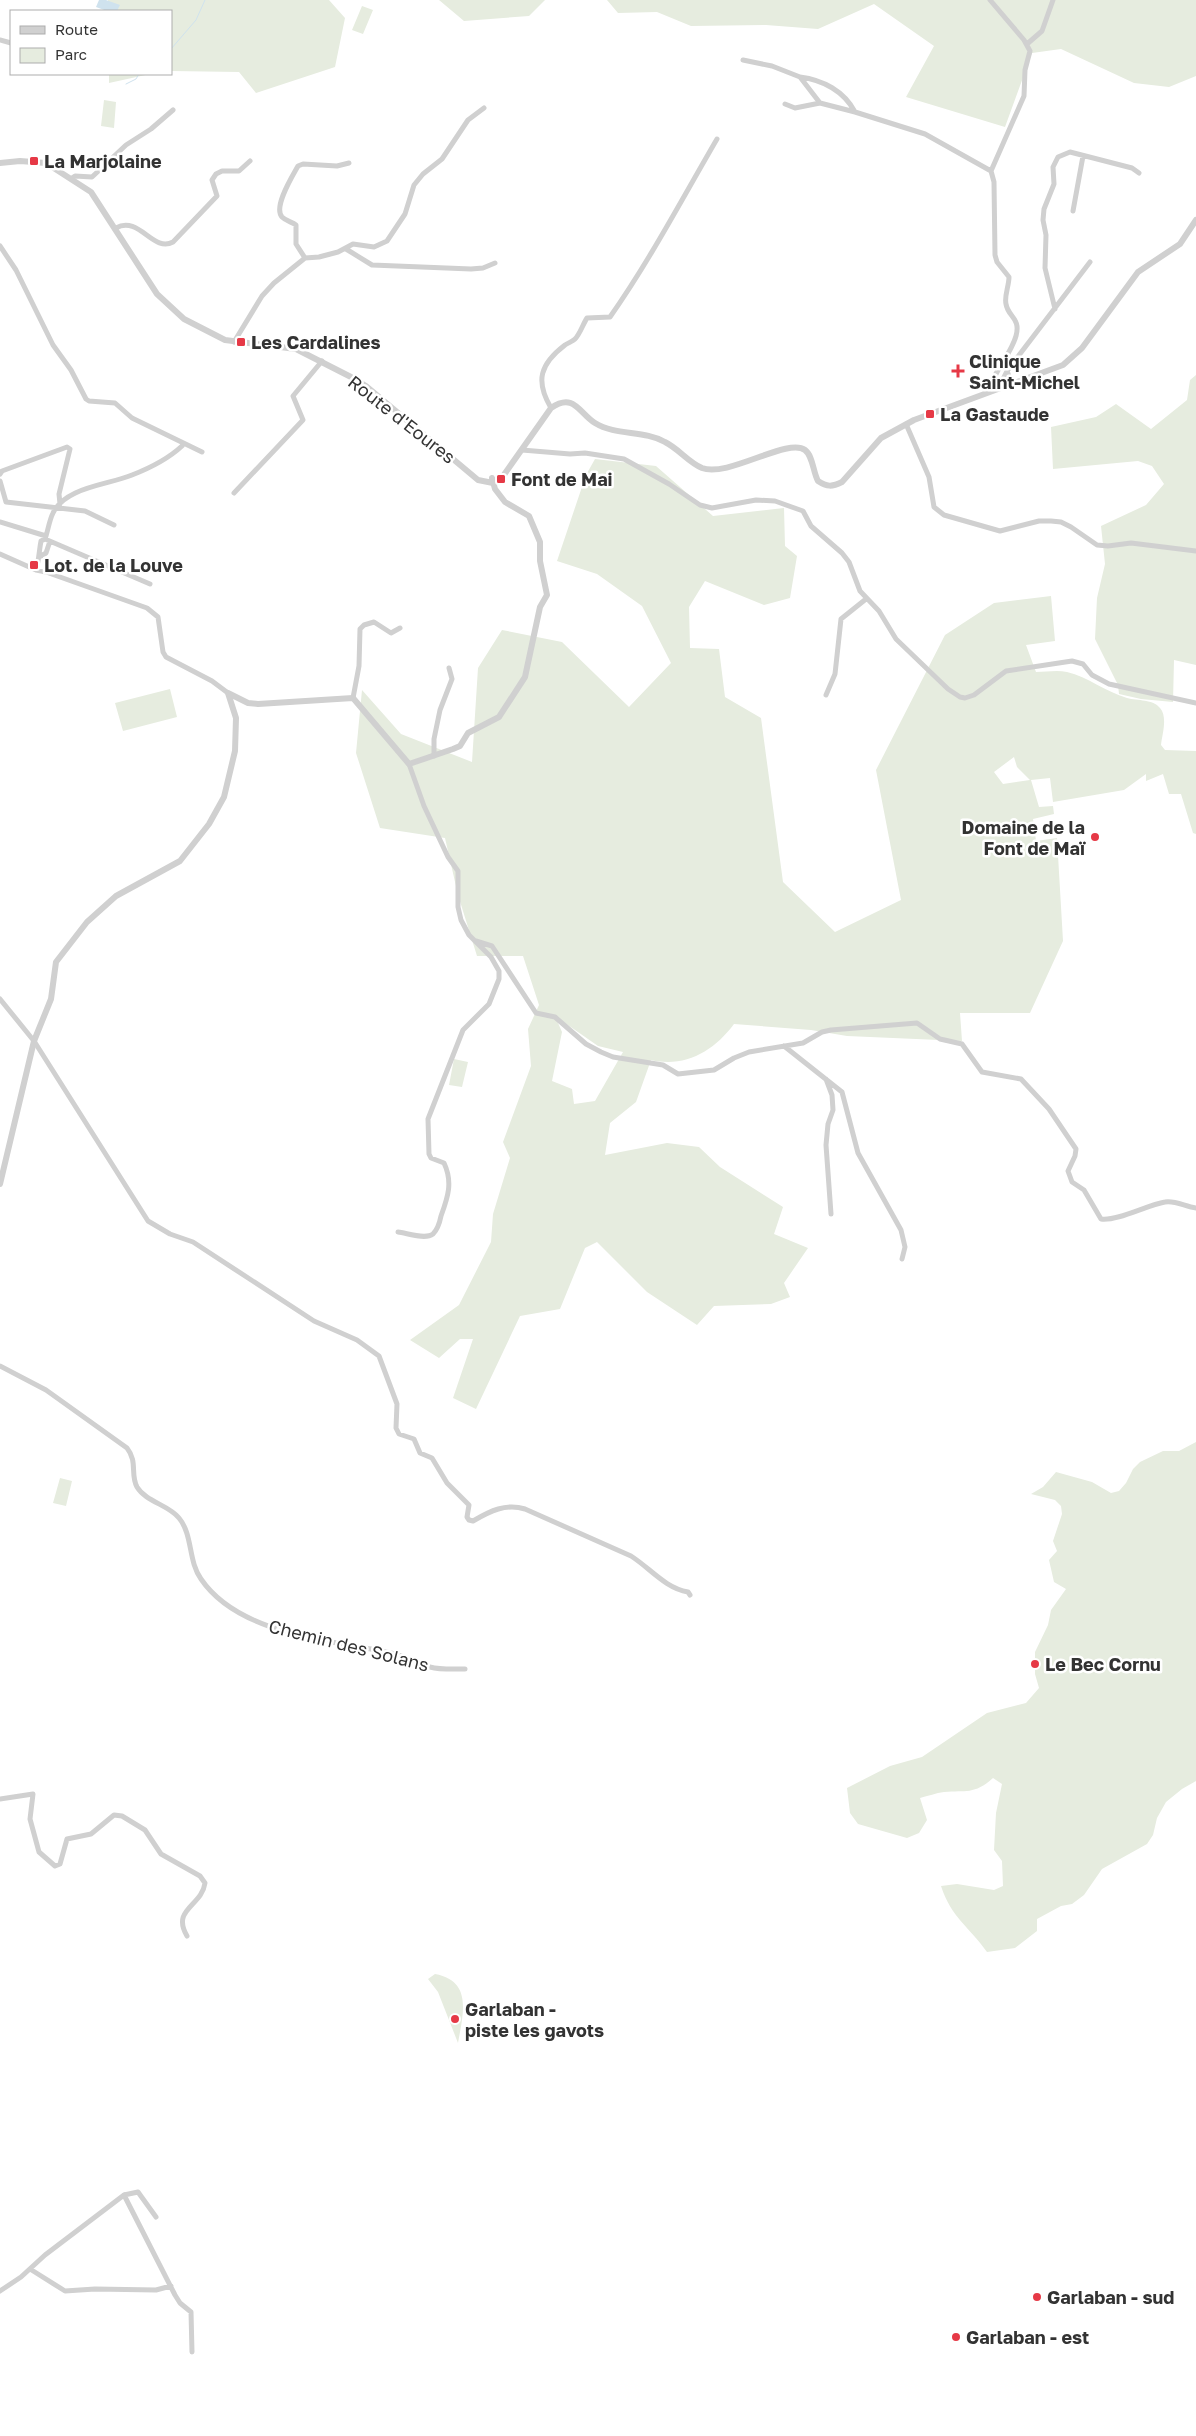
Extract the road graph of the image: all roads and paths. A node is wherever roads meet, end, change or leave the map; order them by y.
1 (990, 0) edge
2 (1053, 0) edge
3 (1027, 44) junction
4 (743, 60) dead end
5 (800, 77) junction
6 (820, 103) junction
7 (785, 104) dead end
8 (484, 108) dead end
9 (174, 110) dead end
10 (855, 112) junction
11 (718, 139) dead end
12 (1083, 156) junction
13 (250, 161) dead end
14 (0, 164) edge
15 (349, 164) dead end
16 (992, 172) junction
17 (1140, 173) dead end
18 (72, 178) junction
19 (1073, 211) dead end
20 (1196, 220) edge
21 (116, 228) junction
22 (0, 246) edge
23 (346, 249) junction
24 (305, 258) junction
25 (1090, 262) dead end
26 (495, 263) dead end
27 (1055, 309) junction
28 (234, 342) junction
29 (322, 361) junction
30 (1007, 371) junction
31 (1012, 384) junction
32 (1002, 388) junction
33 (989, 392) junction
34 (551, 408) junction
35 (906, 424) junction
36 (182, 446) dead end
37 (522, 450) junction
38 (202, 452) dead end
39 (0, 474) edge
40 (492, 481) junction
41 (0, 482) edge
42 (234, 493) dead end
43 (58, 506) junction
44 (0, 522) edge
45 (114, 525) dead end
46 (46, 539) junction
47 (1196, 551) edge
48 (0, 554) edge
49 (36, 568) junction
50 (150, 584) dead end
51 (866, 599) junction
52 (400, 628) dead end
53 (450, 668) dead end
54 (228, 693) junction
55 (826, 695) dead end
56 (353, 698) junction
57 (1196, 703) edge
58 (434, 756) junction
59 (409, 764) junction
60 (476, 941) junction
61 (0, 999) edge
62 (34, 1041) junction
63 (784, 1046) junction
64 (826, 1078) junction
65 (0, 1184) edge
66 (1196, 1208) edge
67 (831, 1214) dead end
68 (398, 1232) dead end
69 (902, 1259) dead end
70 (0, 1366) edge
71 (690, 1595) dead end
72 (464, 1669) dead end
73 (0, 1799) edge
74 (187, 1936) dead end
75 (124, 2195) junction
76 (156, 2217) dead end
77 (30, 2269) junction
78 (171, 2286) junction
79 (0, 2291) edge
80 (192, 2352) dead end

1 - 3 street
2 - 3 street
3 - 16 street
4 - 5 street
5 - 6 street
5 - 10 street
6 - 7 street
6 - 10 street
8 - 23 street
9 - 18 street
10 - 16 street
11 - 34 street
12 - 17 street
12 - 19 street
12 - 27 street
13 - 21 street
14 - 18 street, Route d'Eoures
15 - 24 street
16 - 33 street
18 - 21 street, Route d'Eoures
20 - 31 street
21 - 28 street, Route d'Eoures
22 - 38 street
23 - 24 street
23 - 26 street
24 - 28 street
25 - 27 street
27 - 30 street
28 - 29 street, Route d'Eoures
29 - 40 street, Route d'Eoures
29 - 42 street
30 - 31 street
30 - 32 street
31 - 32 street
32 - 33 street
33 - 35 street
34 - 35 street
34 - 37 street
35 - 47 street
36 - 43 street
37 - 40 street
37 - 51 street
39 - 43 street
40 - 58 street
41 - 43 street
43 - 45 street
43 - 46 street
44 - 46 street
46 - 49 street
46 - 50 street
48 - 49 street
49 - 54 street
51 - 55 street
51 - 57 street
52 - 56 street
53 - 58 street
54 - 56 street
54 - 62 street
56 - 59 street
58 - 59 street
59 - 60 street
60 - 63 street
60 - 68 street
61 - 62 street
62 - 65 street
62 - 71 street
63 - 64 street
63 - 66 street
64 - 67 street
64 - 69 street
70 - 72 street, Chemin des Solans
73 - 74 street
75 - 76 street
75 - 77 street
75 - 78 street
77 - 78 street
77 - 79 street
78 - 80 street

